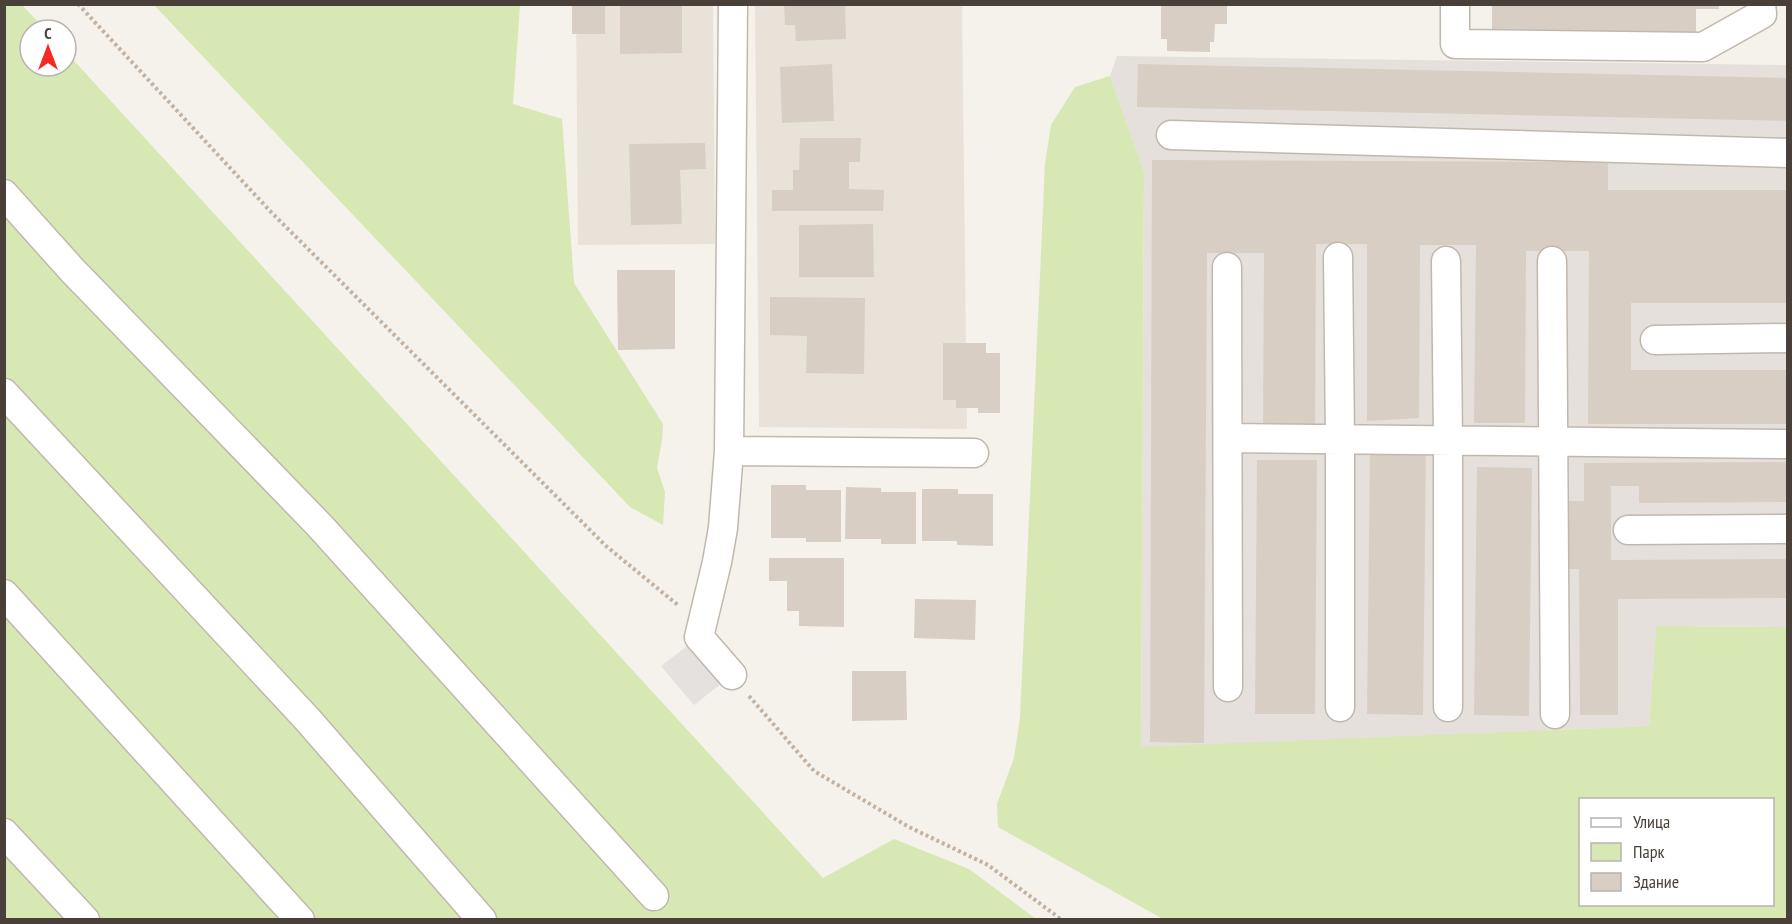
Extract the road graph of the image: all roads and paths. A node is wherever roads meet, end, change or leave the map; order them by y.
1 (78, 4) edge
2 (733, 4) edge
3 (1455, 4) edge
4 (1761, 4) edge
5 (1172, 135) dead end
6 (1788, 153) edge
7 (4, 194) edge
8 (1338, 257) dead end
9 (1446, 261) dead end
10 (1552, 261) dead end
11 (1227, 267) dead end
12 (1788, 338) edge
13 (1655, 340) dead end
14 (4, 393) edge
15 (1228, 438) junction
16 (1340, 439) junction
17 (1448, 440) junction
18 (1553, 441) junction
19 (1788, 444) edge
20 (729, 451) junction
21 (974, 453) dead end
22 (1788, 529) edge
23 (1628, 530) dead end
24 (4, 594) edge
25 (699, 637) junction
26 (732, 675) joint
27 (1228, 687) dead end
28 (1340, 707) dead end
29 (1448, 707) dead end
30 (1555, 714) dead end
31 (4, 833) edge
32 (654, 896) dead end
33 (85, 920) edge
34 (300, 920) edge
35 (482, 920) edge
36 (1062, 920) edge

1 - 25 path
2 - 20 lane
3 - 4 lane
5 - 6 lane
7 - 32 lane
8 - 16 lane
9 - 17 lane
10 - 18 lane
11 - 15 lane
12 - 13 lane
14 - 35 lane
15 - 16 lane
15 - 27 lane
16 - 17 lane
16 - 28 lane
17 - 18 lane
17 - 29 lane
18 - 19 lane
18 - 30 lane
20 - 21 lane
20 - 25 lane
22 - 23 lane
24 - 34 lane
25 - 26 lane
26 - 36 path
31 - 33 lane

